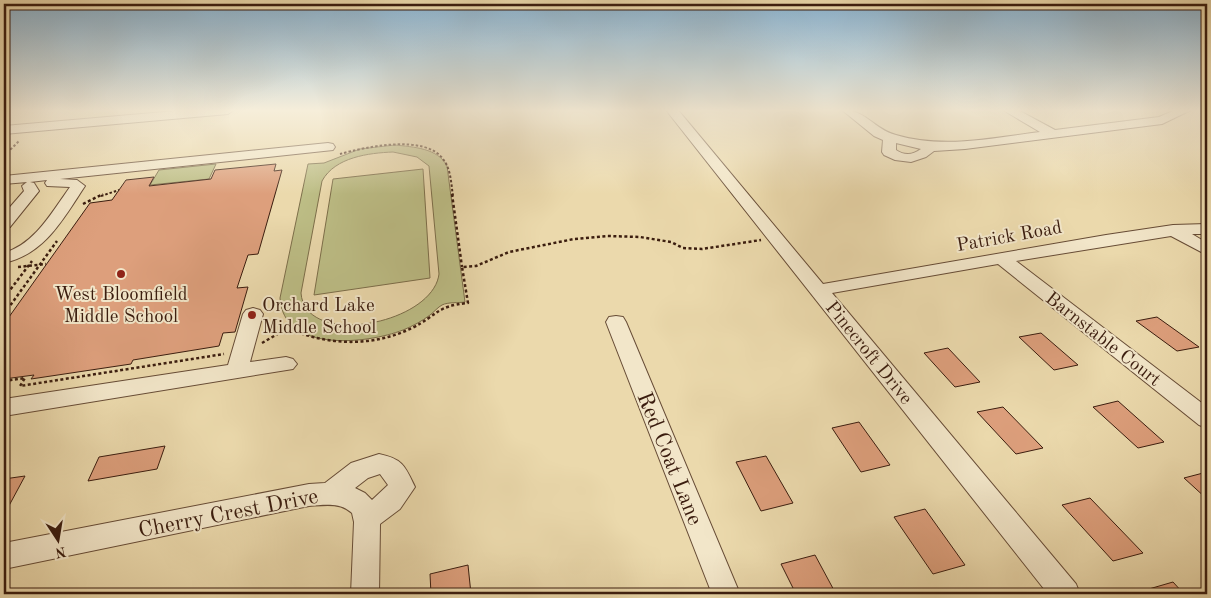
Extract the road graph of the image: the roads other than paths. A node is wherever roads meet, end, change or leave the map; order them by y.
1 (694, 138) edge
2 (890, 138) edge
3 (1022, 138) edge
4 (930, 147) joint
5 (333, 151) road end
6 (4, 180) edge
7 (29, 186) junction
8 (4, 188) edge
9 (4, 224) edge
10 (1207, 229) edge
11 (1173, 230) junction
12 (1207, 250) edge
13 (1001, 258) junction
14 (8, 263) edge
15 (819, 290) junction
16 (254, 314) dead end
17 (616, 322) dead end
18 (286, 364) dead end
19 (238, 372) junction
20 (4, 408) edge
21 (1207, 419) edge
22 (332, 494) junction
23 (366, 519) junction
24 (4, 556) edge
25 (365, 594) edge
26 (726, 594) edge
27 (1066, 594) edge

1 - 15 street, Pinecroft Drive
2 - 4 street
3 - 4 street
5 - 6 street
7 - 8 street
7 - 9 street
7 - 14 street
10 - 11 street, Patrick Road
11 - 12 street
11 - 13 street, Patrick Road
13 - 15 street, Patrick Road
13 - 21 street, Barnstable Court
15 - 27 street, Pinecroft Drive
16 - 19 street
17 - 26 street, Red Coat Lane
18 - 19 street
19 - 20 street
22 - 23 street, Cherry Crest Drive
22 - 23 street
22 - 24 street, Cherry Crest Drive
23 - 25 street

